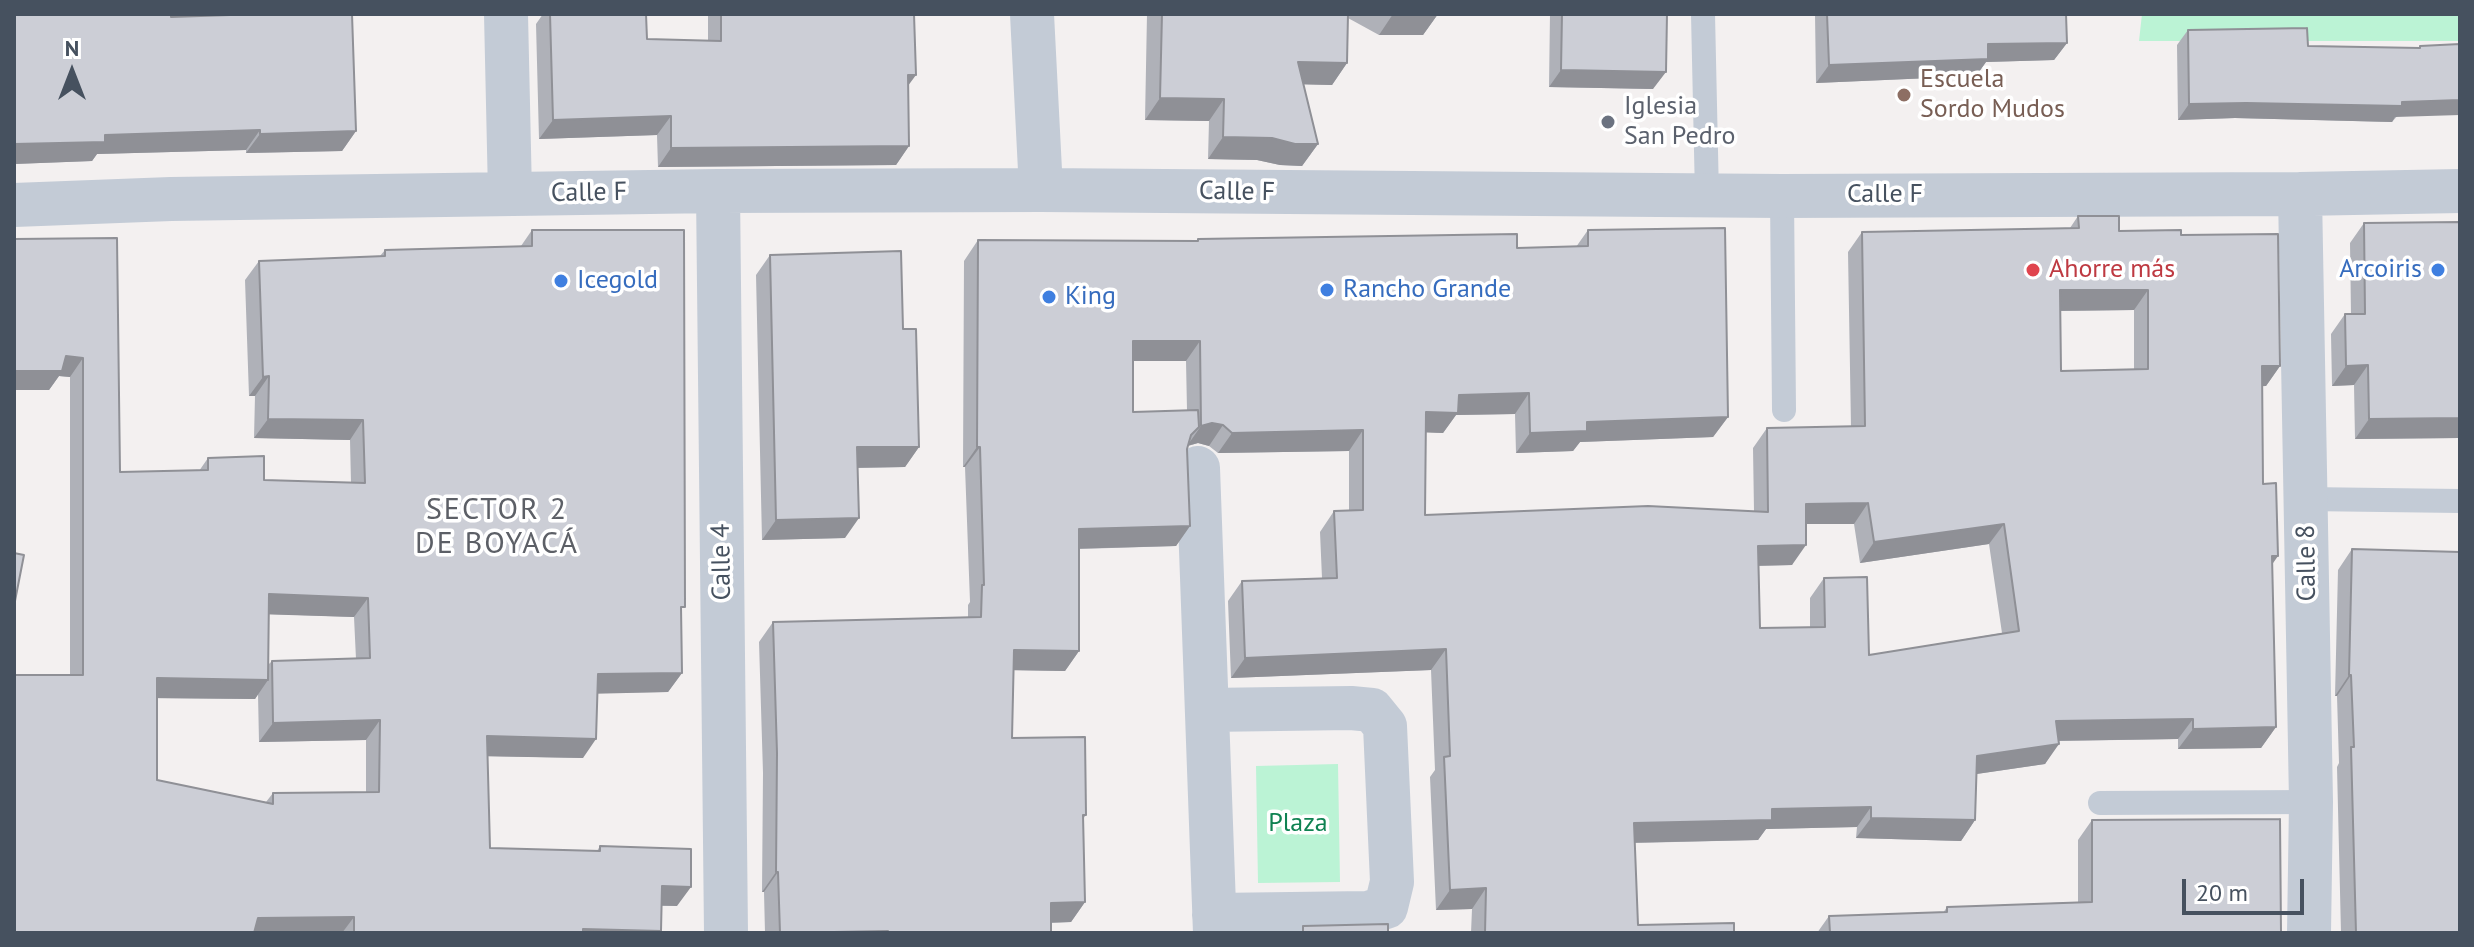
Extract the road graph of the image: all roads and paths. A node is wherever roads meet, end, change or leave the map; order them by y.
1 (506, 14) edge
2 (1032, 14) edge
3 (1703, 14) edge
4 (1041, 190) junction
5 (718, 191) junction
6 (2460, 191) edge
7 (510, 194) junction
8 (2300, 194) junction
9 (1707, 196) junction
10 (1782, 196) junction
11 (14, 205) edge
12 (1784, 410) dead end
13 (1198, 468) dead end
14 (2305, 499) junction
15 (2460, 501) edge
16 (1207, 710) junction
17 (2311, 802) junction
18 (2100, 803) dead end
19 (1214, 924) edge
20 (726, 933) edge
21 (2309, 933) edge

1 - 7 street
2 - 4 street
3 - 9 lane
4 - 5 street, Calle F
4 - 9 street, Calle F
5 - 7 street, Calle F
5 - 20 street, Calle 4
6 - 8 street, Calle F
7 - 11 street, Calle F
8 - 10 street, Calle F
8 - 14 street, Calle 8
9 - 10 street, Calle F
10 - 12 lane
13 - 16 street
14 - 15 lane
14 - 17 street, Calle 8
16 - 19 street
16 - 19 street
17 - 18 lane
17 - 21 street, Calle 8

